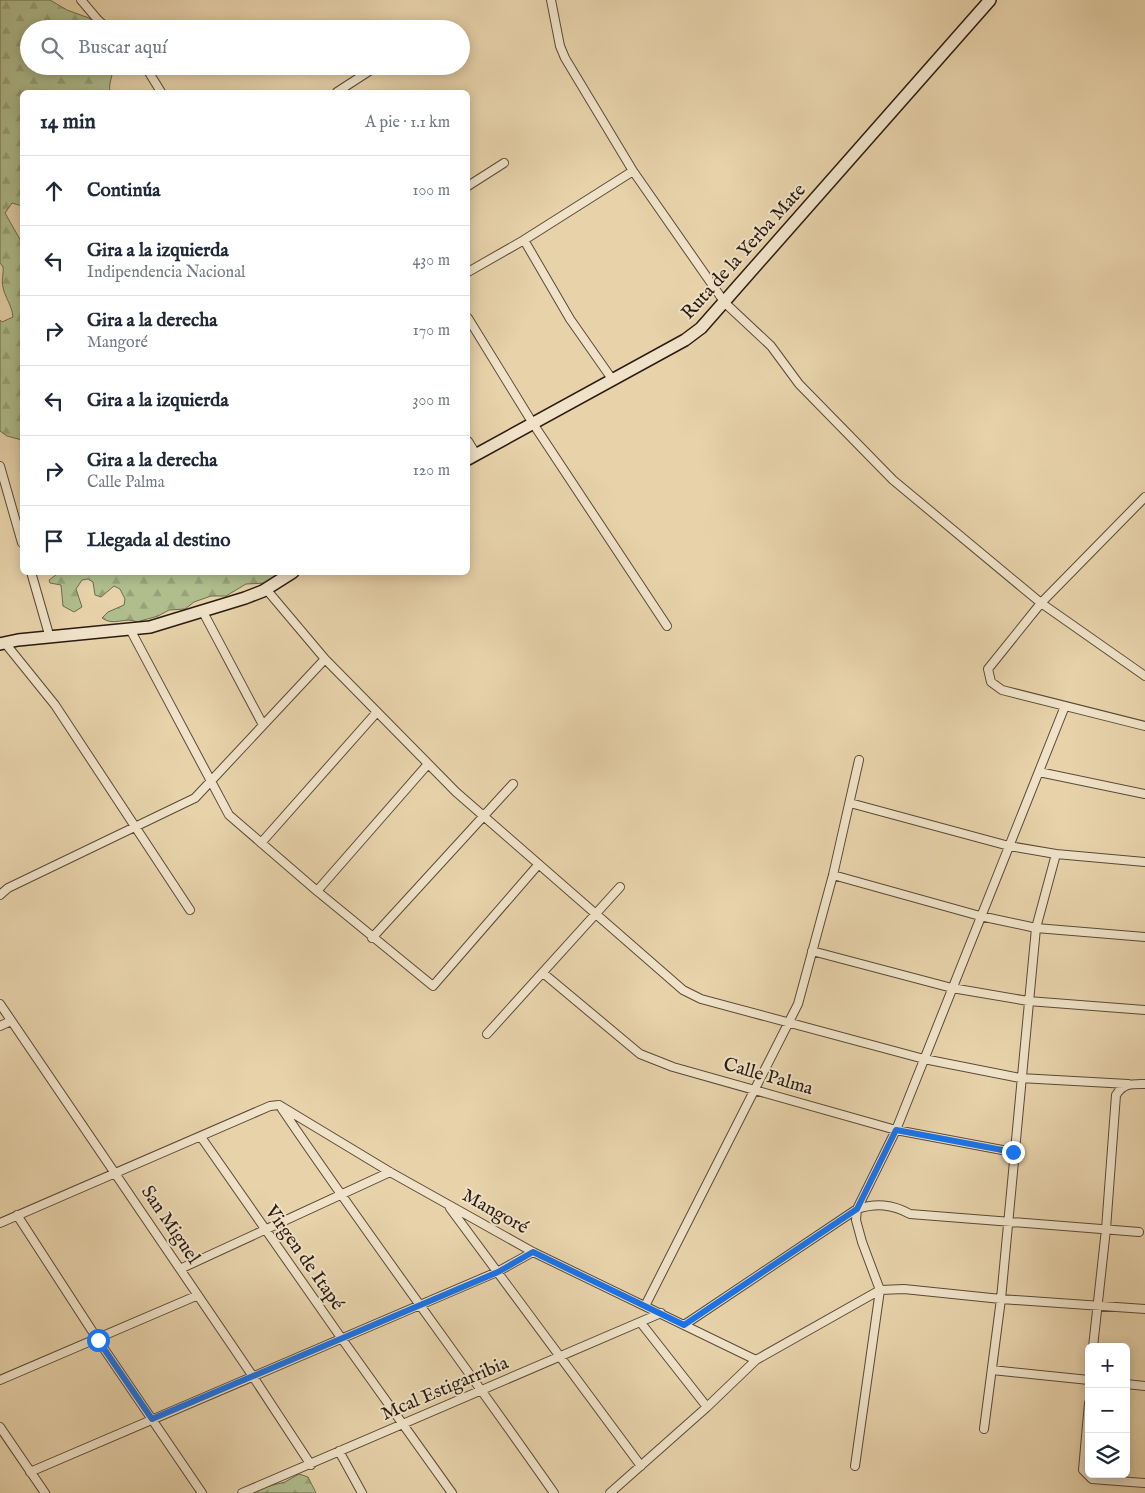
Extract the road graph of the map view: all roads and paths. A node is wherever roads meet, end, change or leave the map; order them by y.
1 (81, 0) edge
2 (551, 0) edge
3 (990, 0) edge
4 (98, 20) edge
5 (151, 75) edge
6 (364, 75) edge
7 (160, 90) edge
8 (340, 90) edge
9 (504, 163) dead end
10 (633, 171) junction
11 (470, 185) edge
12 (524, 240) junction
13 (470, 271) edge
14 (725, 303) junction
15 (470, 321) edge
16 (612, 379) junction
17 (532, 422) junction
18 (472, 456) edge
19 (0, 466) edge
20 (1145, 497) edge
21 (20, 536) edge
22 (32, 575) edge
23 (288, 575) edge
24 (266, 589) junction
25 (1041, 603) junction
26 (203, 612) junction
27 (667, 626) dead end
28 (131, 631) junction
29 (50, 638) junction
30 (3, 644) edge
31 (325, 659) junction
32 (1145, 676) edge
33 (1065, 706) junction
34 (377, 712) junction
35 (263, 725) junction
36 (1145, 726) edge
37 (859, 760) dead end
38 (428, 764) junction
39 (1039, 772) junction
40 (210, 782) junction
41 (513, 784) dead end
42 (1145, 794) edge
43 (850, 803) junction
44 (484, 816) junction
45 (136, 827) junction
46 (261, 842) junction
47 (1009, 846) junction
48 (1056, 854) junction
49 (1145, 862) edge
50 (538, 865) junction
51 (833, 875) junction
52 (620, 887) dead end
53 (317, 891) junction
54 (0, 895) edge
55 (190, 910) dead end
56 (596, 915) junction
57 (980, 916) junction
58 (1036, 928) junction
59 (1145, 937) edge
60 (372, 938) junction
61 (812, 951) junction
62 (543, 973) junction
63 (952, 988) junction
64 (1028, 1000) junction
65 (0, 1004) edge
66 (1145, 1010) edge
67 (11, 1021) junction
68 (788, 1023) junction
69 (0, 1026) edge
70 (487, 1034) dead end
71 (924, 1059) junction
72 (1020, 1078) junction
73 (1128, 1084) junction
74 (1145, 1084) edge
75 (753, 1089) junction
76 (279, 1106) junction
77 (896, 1130) junction
78 (201, 1137) junction
79 (1013, 1152) junction
80 (115, 1172) junction
81 (390, 1172) junction
82 (340, 1195) junction
83 (448, 1205) junction
84 (857, 1209) junction
85 (17, 1215) junction
86 (1007, 1222) junction
87 (0, 1223) edge
88 (264, 1230) junction
89 (1106, 1230) junction
90 (1139, 1232) dead end
91 (533, 1252) junction
92 (180, 1269) junction
93 (498, 1272) junction
94 (880, 1290) junction
95 (196, 1296) junction
96 (1001, 1299) junction
97 (421, 1304) junction
98 (645, 1306) junction
99 (1096, 1306) junction
100 (1145, 1310) edge
101 (661, 1313) junction
102 (641, 1323) junction
103 (684, 1325) junction
104 (342, 1339) junction
105 (98, 1340) junction
106 (1093, 1343) edge
107 (560, 1358) junction
108 (756, 1360) junction
109 (992, 1370) junction
110 (252, 1376) junction
111 (0, 1380) edge
112 (1085, 1380) edge
113 (1130, 1384) edge
114 (1145, 1386) edge
115 (482, 1391) junction
116 (707, 1407) junction
117 (152, 1419) junction
118 (404, 1424) junction
119 (0, 1428) edge
120 (984, 1429) dead end
121 (1086, 1433) edge
122 (339, 1451) junction
123 (311, 1465) junction
124 (641, 1466) junction
125 (855, 1466) dead end
126 (30, 1472) junction
127 (1144, 1483) edge
128 (45, 1493) edge
129 (202, 1493) edge
130 (242, 1493) edge
131 (362, 1493) edge
132 (452, 1493) edge
133 (554, 1493) edge
134 (610, 1493) edge

1 - 4 street
2 - 10 street
3 - 14 main road, Ruta de la Yerba Mate
5 - 7 street
6 - 8 street
9 - 11 street
10 - 12 street
10 - 14 street
12 - 13 street
12 - 16 street
14 - 16 main road, Ruta de la Yerba Mate
14 - 25 street
15 - 17 street
16 - 17 main road, Ruta de la Yerba Mate
17 - 18 main road, Ruta de la Yerba Mate
17 - 27 street
19 - 21 street
20 - 25 street
22 - 29 street
23 - 24 main road
24 - 26 main road
24 - 31 street
25 - 32 street
25 - 33 street
26 - 28 main road
26 - 35 street
28 - 29 main road
28 - 40 street
29 - 30 main road
30 - 45 street
31 - 34 street
31 - 35 street
33 - 36 street
33 - 39 street
34 - 38 street
34 - 46 street
35 - 40 street
37 - 43 street
38 - 44 street
38 - 53 street
39 - 42 street
39 - 47 street
40 - 45 street
40 - 46 street
41 - 44 street
43 - 47 street
43 - 51 street
44 - 50 street
44 - 60 street
45 - 54 street
45 - 55 street
46 - 53 street
47 - 48 street
47 - 57 street
48 - 49 street
48 - 58 street
50 - 56 street
50 - 60 street
51 - 57 street
51 - 61 street
52 - 56 street
53 - 60 street
56 - 62 street
56 - 68 street
57 - 58 street
57 - 63 street
58 - 59 street
58 - 64 street
61 - 63 street
61 - 68 street
62 - 70 street
62 - 75 street, Calle Palma
63 - 64 street
63 - 71 street
64 - 66 street
64 - 72 street
65 - 67 street, San Miguel
67 - 69 street
67 - 80 street, San Miguel
68 - 71 street
68 - 75 street
71 - 72 street
71 - 77 street
72 - 73 street
72 - 79 street
73 - 74 street
73 - 89 street
75 - 77 street, Calle Palma
75 - 98 street
76 - 78 street
76 - 81 street, Mangoré
76 - 82 street
77 - 79 street, Calle Palma
77 - 84 street
78 - 80 street
78 - 88 street, Virgen de Itapé
79 - 86 street
80 - 85 street
80 - 92 street, San Miguel
81 - 82 street
81 - 83 street, Mangoré
82 - 88 street
82 - 97 street
83 - 91 street, Mangoré
83 - 93 street
84 - 86 street
84 - 94 street
84 - 103 street
85 - 87 street
85 - 105 street
86 - 89 street
86 - 96 street
88 - 92 street
88 - 104 street, Virgen de Itapé
89 - 90 street
89 - 99 street
91 - 93 street
91 - 98 street, Mangoré
92 - 95 street, San Miguel
93 - 97 street
93 - 107 street
94 - 96 street
94 - 108 street
94 - 125 street
95 - 105 street
95 - 110 street, San Miguel
96 - 99 street
96 - 109 street
97 - 104 street
97 - 115 street
98 - 101 street, Mangoré
99 - 100 street
99 - 106 street
101 - 102 street, Mcal Estigarribia
101 - 103 street, Mangoré
102 - 107 street, Mcal Estigarribia
102 - 116 street
103 - 108 street, Mangoré
104 - 110 street
104 - 118 street, Virgen de Itapé
105 - 111 street
105 - 117 street
107 - 115 street, Mcal Estigarribia
107 - 124 street
108 - 116 street
109 - 112 street
109 - 120 street
110 - 117 street
110 - 123 street, San Miguel
113 - 114 street
115 - 118 street, Mcal Estigarribia
115 - 133 street
116 - 124 street
117 - 126 street
117 - 129 street
118 - 122 street, Mcal Estigarribia
118 - 132 street, Virgen de Itapé
119 - 126 street
121 - 127 street
122 - 123 street, Mcal Estigarribia
122 - 131 street
123 - 130 street, Mcal Estigarribia
124 - 134 street
126 - 128 street

